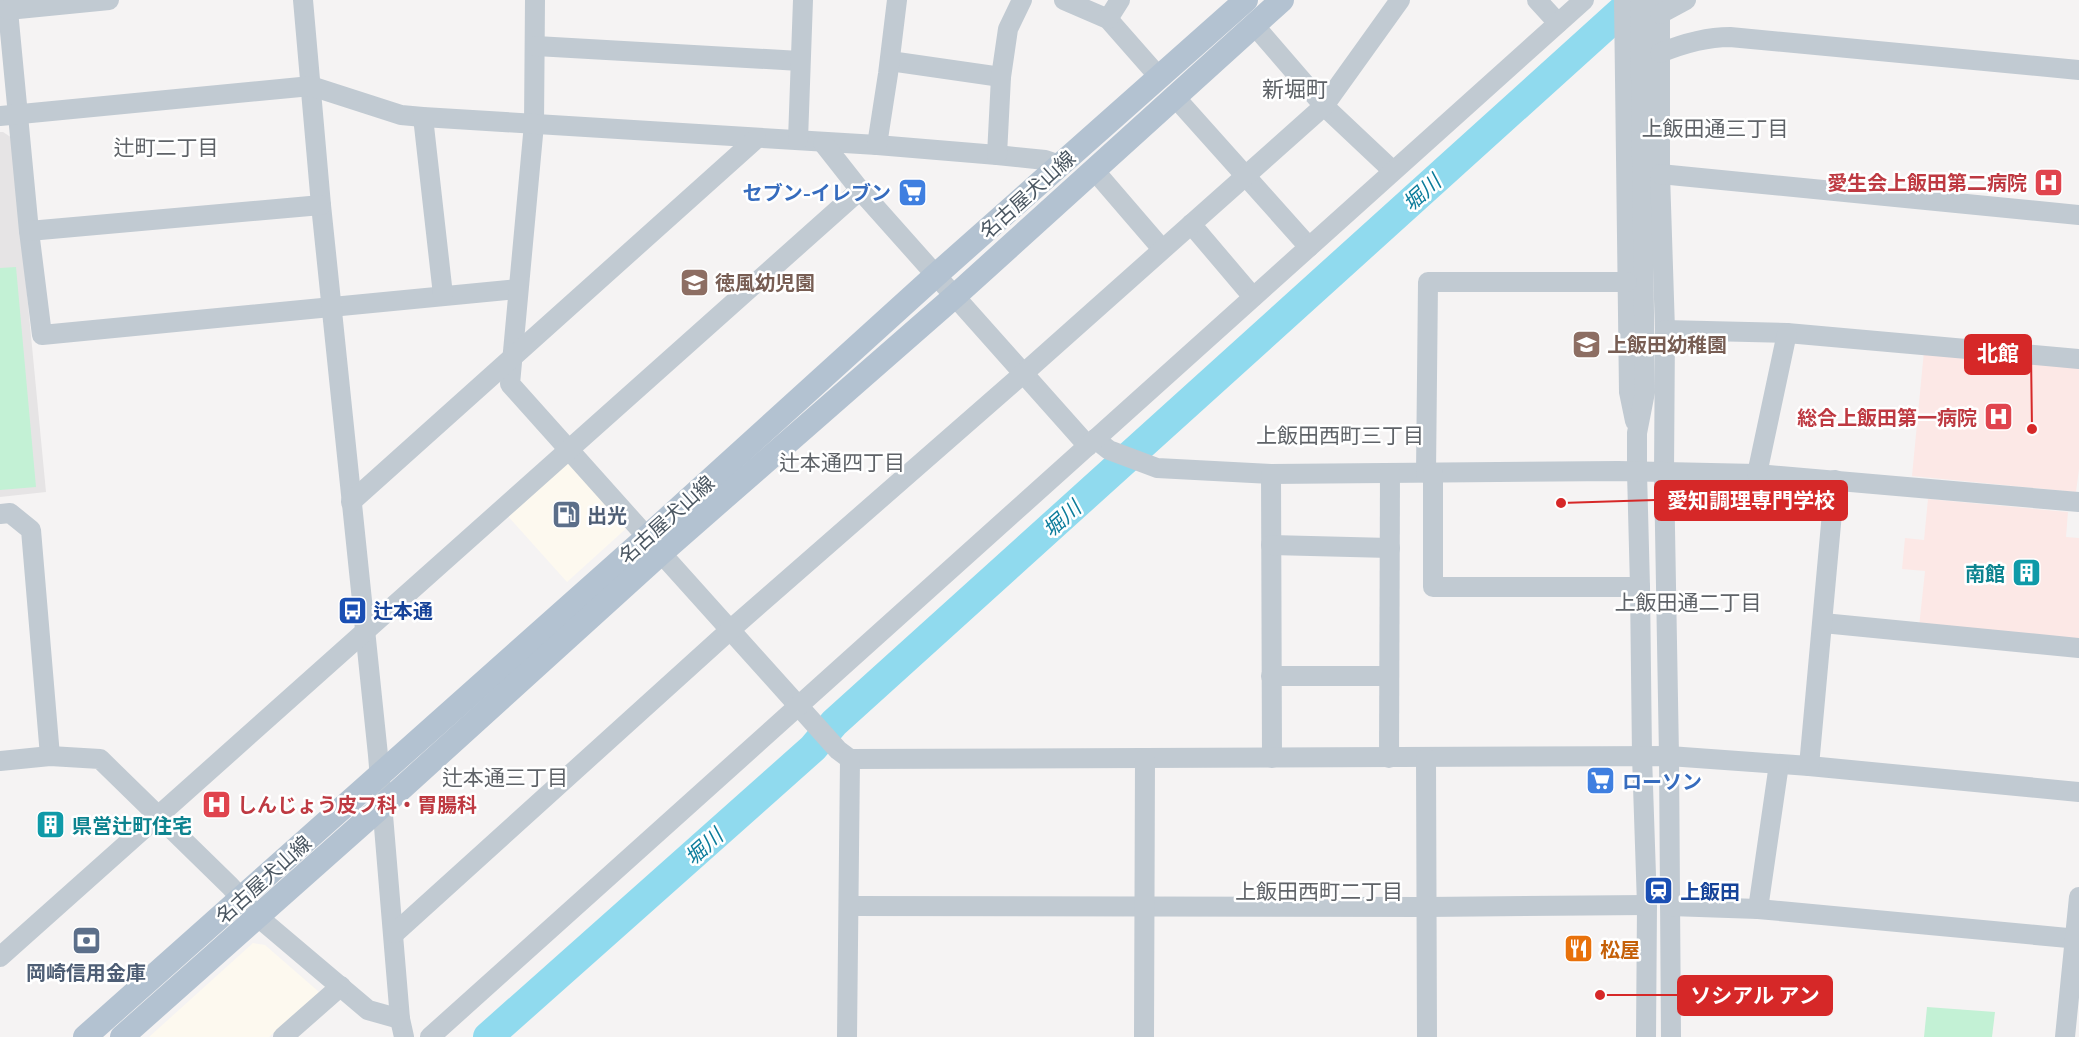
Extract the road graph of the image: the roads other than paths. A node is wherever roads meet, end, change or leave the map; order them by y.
1 (109, 0) edge
2 (303, 0) edge
3 (535, 0) edge
4 (803, 0) edge
5 (897, 0) edge
6 (1022, 0) edge
7 (1064, 0) edge
8 (1120, 0) edge
9 (1282, 0) edge
10 (1400, 0) edge
11 (1537, 0) edge
12 (1584, 0) edge
13 (1624, 0) edge
14 (1640, 0) edge
15 (1686, 0) edge
16 (1238, 3) edge
17 (7, 5) edge
18 (1660, 6) edge
19 (1108, 19) junction
20 (1558, 22) junction
21 (1254, 25) junction
22 (536, 46) junction
23 (1660, 52) junction
24 (800, 61) junction
25 (890, 61) junction
26 (2079, 70) edge
27 (1001, 77) junction
28 (1159, 77) junction
29 (311, 86) junction
30 (1174, 96) junction
31 (1324, 106) junction
32 (9, 115) edge
33 (423, 117) junction
34 (534, 124) junction
35 (756, 139) junction
36 (798, 141) junction
37 (824, 143) junction
38 (877, 146) junction
39 (997, 155) junction
40 (1060, 165) junction
41 (1094, 170) junction
42 (1393, 171) junction
43 (1660, 174) junction
44 (1246, 176) junction
45 (860, 190) junction
46 (321, 205) junction
47 (2079, 215) edge
48 (1191, 224) junction
49 (29, 231) junction
50 (1309, 247) junction
51 (1162, 249) junction
52 (936, 275) junction
53 (1627, 282) junction
54 (518, 289) junction
55 (443, 295) junction
56 (955, 296) junction
57 (1253, 297) junction
58 (332, 306) junction
59 (1665, 330) junction
60 (1787, 333) junction
61 (511, 358) junction
62 (2079, 359) edge
63 (1024, 373) junction
64 (1637, 433) junction
65 (1097, 445) junction
66 (567, 450) junction
67 (1637, 472) junction
68 (1664, 472) junction
69 (1390, 473) junction
70 (1430, 473) junction
71 (1271, 474) junction
72 (1757, 474) junction
73 (1835, 480) junction
74 (351, 502) junction
75 (2079, 502) edge
76 (0, 514) edge
77 (654, 545) junction
78 (1271, 545) junction
79 (1390, 548) junction
80 (1640, 586) junction
81 (1823, 623) junction
82 (730, 630) junction
83 (365, 631) junction
84 (2079, 648) edge
85 (1271, 676) junction
86 (1389, 676) junction
87 (803, 712) junction
88 (840, 751) junction
89 (50, 756) junction
90 (1641, 756) junction
91 (1669, 756) junction
92 (1272, 758) junction
93 (1389, 758) junction
94 (1426, 758) junction
95 (1145, 759) junction
96 (0, 762) edge
97 (1779, 764) junction
98 (1809, 765) junction
99 (380, 775) junction
100 (2079, 792) edge
101 (381, 807) junction
102 (158, 816) junction
103 (2079, 897) edge
104 (241, 899) junction
105 (1647, 904) junction
106 (1144, 905) junction
107 (849, 906) junction
108 (1426, 906) junction
109 (1670, 906) junction
110 (1758, 909) junction
111 (258, 917) junction
112 (394, 933) junction
113 (2077, 938) edge
114 (0, 957) edge
115 (341, 986) junction
116 (403, 1028) edge
117 (85, 1037) edge
118 (122, 1037) edge
119 (283, 1037) edge
120 (430, 1037) edge
121 (847, 1037) edge
122 (1144, 1037) edge
123 (1427, 1037) edge
124 (1646, 1037) edge
125 (1671, 1037) edge
126 (2065, 1037) edge

1 - 17 street
2 - 29 street
3 - 22 street
4 - 24 street
5 - 25 street
6 - 27 street
7 - 19 street
8 - 19 street
9 - 21 main road, 名古屋犬山線
10 - 31 street
11 - 20 street
12 - 20 street
13 - 53 street
14 - 64 street
15 - 18 street
16 - 28 main road, 名古屋犬山線
17 - 32 street
18 - 23 street
19 - 28 street
20 - 42 street
21 - 30 main road, 名古屋犬山線
21 - 31 street
22 - 24 street
22 - 34 street
23 - 26 street
23 - 43 street
24 - 36 street
25 - 27 street
25 - 38 street
27 - 39 street
28 - 40 main road, 名古屋犬山線
29 - 32 street
29 - 33 street
29 - 46 street
30 - 41 main road, 名古屋犬山線
30 - 44 street
31 - 42 street
31 - 44 street
32 - 49 street
33 - 34 street
33 - 55 street
34 - 35 street
34 - 54 street
35 - 36 street
35 - 61 street
36 - 37 street
37 - 38 street
37 - 45 street
38 - 39 street
39 - 40 street
40 - 52 main road, 名古屋犬山線
41 - 51 street
41 - 56 main road, 名古屋犬山線
42 - 50 street
43 - 47 street
43 - 59 street
44 - 48 street
44 - 50 street
45 - 52 street
45 - 66 street
46 - 49 street
46 - 58 street
48 - 51 street
48 - 57 street
49 - 58 street
50 - 57 street
51 - 63 street
52 - 56 street
52 - 77 main road, 名古屋犬山線
53 - 64 street
53 - 70 street
54 - 55 street
54 - 61 street
55 - 58 street
56 - 63 street
56 - 77 main road, 名古屋犬山線
57 - 65 street
58 - 74 street
59 - 60 street
59 - 68 street
60 - 62 street
60 - 72 street
61 - 66 street
61 - 74 street
63 - 65 street
63 - 82 street
64 - 67 street
65 - 71 street
65 - 87 street
66 - 77 street
66 - 83 street
67 - 68 street
67 - 70 street
67 - 80 street
68 - 72 street
68 - 91 street
69 - 70 street
69 - 71 street
69 - 79 street
70 - 80 street
71 - 78 street
72 - 73 street
73 - 75 street
73 - 81 street
74 - 83 street
76 - 89 street
77 - 82 street
77 - 99 main road, 名古屋犬山線
77 - 101 main road, 名古屋犬山線
78 - 79 street
78 - 85 street
79 - 86 street
80 - 90 street
81 - 84 street
81 - 98 street
82 - 87 street
82 - 112 street
83 - 99 street
83 - 102 street
85 - 86 street
85 - 92 street
86 - 93 street
87 - 88 street
87 - 120 street
88 - 95 street
88 - 107 street
89 - 96 street
89 - 102 street
90 - 91 street
90 - 94 street
90 - 105 street
91 - 97 street
91 - 109 street
92 - 93 street
92 - 95 street
93 - 94 street
94 - 108 street
95 - 106 street
97 - 98 street
97 - 110 street
98 - 100 street
99 - 101 street
99 - 104 main road, 名古屋犬山線
101 - 111 main road, 名古屋犬山線
101 - 112 street
102 - 104 street
102 - 114 street
103 - 113 street
104 - 111 street
104 - 117 main road, 名古屋犬山線
105 - 108 street
105 - 124 street
106 - 107 street
106 - 108 street
106 - 122 street
107 - 121 street
108 - 123 street
109 - 110 street
109 - 125 street
110 - 113 street
111 - 115 street
111 - 118 main road, 名古屋犬山線
112 - 116 street
113 - 126 street
115 - 116 street
115 - 119 street

